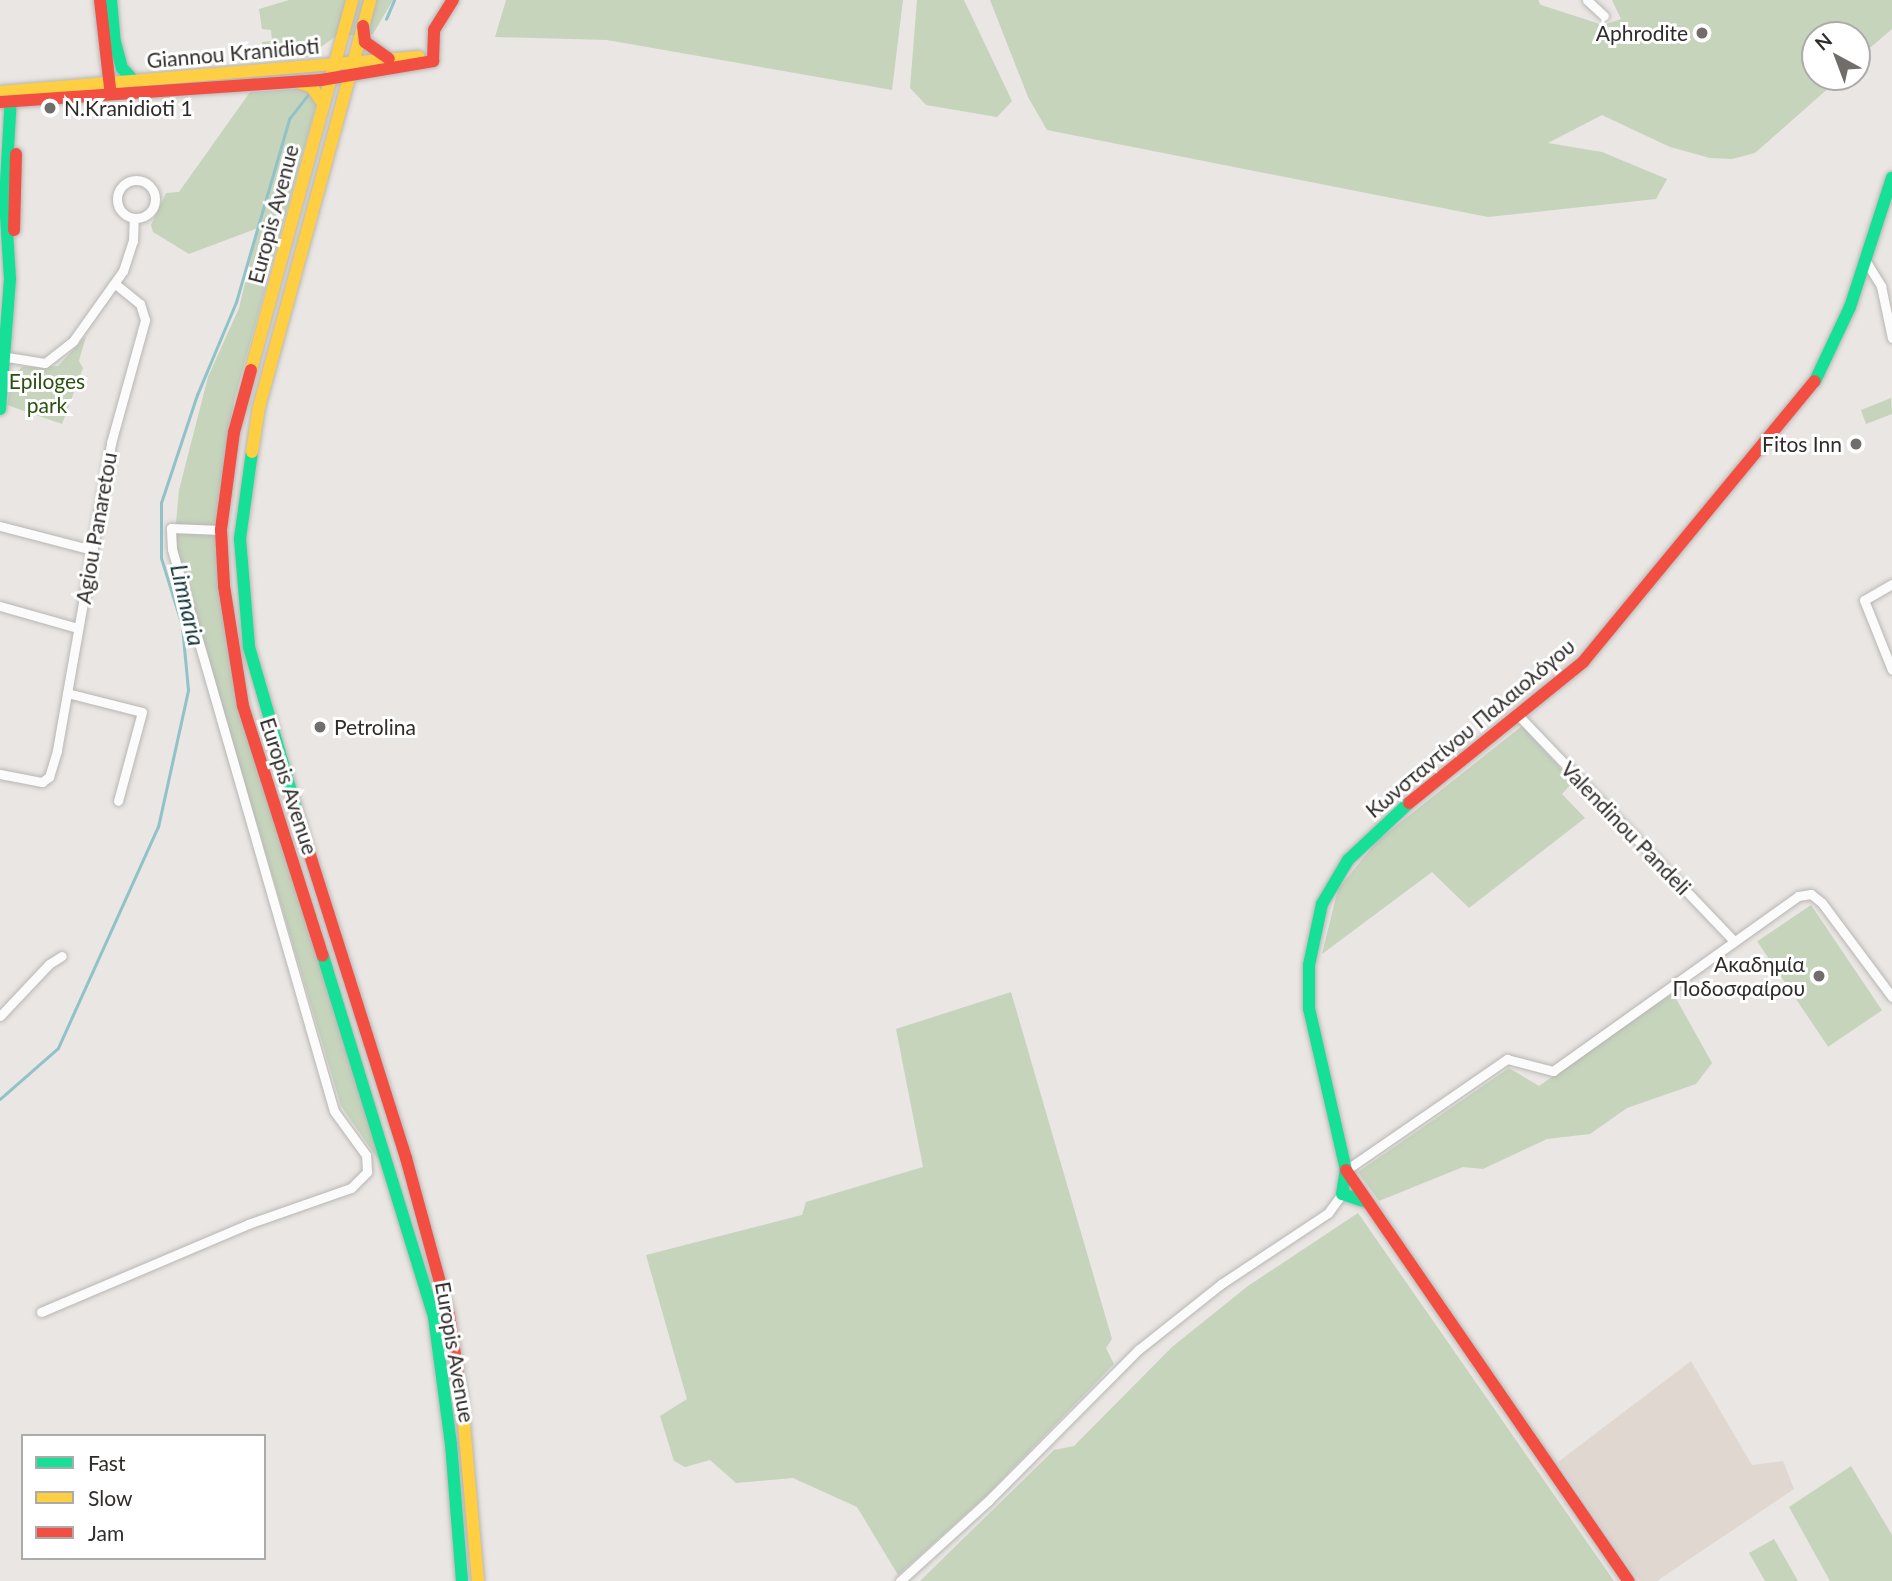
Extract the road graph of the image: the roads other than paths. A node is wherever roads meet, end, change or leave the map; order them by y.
1 (100, 0) edge
2 (111, 0) edge
3 (352, 0) edge
4 (370, 0) edge
5 (453, 0) edge
6 (1587, 0) edge
7 (1604, 16) dead end
8 (363, 24) junction
9 (115, 41) junction
10 (389, 59) junction
11 (433, 61) junction
12 (353, 62) junction
13 (335, 64) junction
14 (349, 76) junction
15 (331, 78) junction
16 (134, 81) junction
17 (297, 82) junction
18 (113, 89) junction
19 (10, 97) edge
20 (323, 103) junction
21 (0, 111) edge
22 (10, 130) junction
23 (1892, 177) edge
24 (134, 218) junction
25 (10, 247) junction
26 (1865, 260) junction
27 (115, 284) junction
28 (1892, 338) edge
29 (7, 358) junction
30 (0, 409) edge
31 (0, 526) edge
32 (221, 530) junction
33 (93, 550) junction
34 (1892, 584) edge
35 (0, 606) edge
36 (78, 628) junction
37 (1892, 670) edge
38 (67, 693) junction
39 (1519, 716) junction
40 (0, 774) edge
41 (118, 801) dead end
42 (1734, 941) junction
43 (62, 956) dead end
44 (1892, 997) edge
45 (0, 1016) edge
46 (1346, 1170) junction
47 (1342, 1194) junction
48 (1367, 1202) junction
49 (41, 1312) dead end
50 (462, 1581) edge
51 (478, 1581) edge
52 (900, 1581) edge
53 (1629, 1581) edge

1 - 18 main road
2 - 9 main road
3 - 13 main road, Europis Avenue
4 - 8 main road, Europis Avenue
5 - 11 main road
6 - 7 street
8 - 10 main road
8 - 12 main road, Europis Avenue
9 - 16 main road
9 - 18 main road
10 - 11 main road, Giannou Kranidioti
10 - 12 main road, Giannou Kranidioti
11 - 14 main road, Giannou Kranidioti
12 - 13 main road, Giannou Kranidioti
12 - 14 main road, Europis Avenue
13 - 15 main road, Europis Avenue
13 - 16 main road, Giannou Kranidioti
14 - 15 main road, Giannou Kranidioti
14 - 51 main road, Europis Avenue
15 - 17 main road, Giannou Kranidioti
15 - 20 main road, Europis Avenue
16 - 18 main road, Giannou Kranidioti
17 - 18 main road, Giannou Kranidioti
17 - 20 main road
18 - 19 main road, Giannou Kranidioti
19 - 22 main road
19 - 25 main road
20 - 32 main road, Europis Avenue
21 - 22 main road
22 - 25 main road
23 - 26 main road, Κωνσταντίνου Παλαιολόγου
24 - 24 street
24 - 27 street
25 - 29 main road
26 - 28 street
26 - 39 main road, Κωνσταντίνου Παλαιολόγου
27 - 29 street
27 - 33 street, Agiou Panaretou
29 - 30 main road
31 - 33 street
32 - 49 street
32 - 50 main road, Europis Avenue
33 - 36 street, Agiou Panaretou
34 - 37 street
35 - 36 street
36 - 38 street, Agiou Panaretou
38 - 40 street, Agiou Panaretou
38 - 41 street
39 - 42 street, Valendinou Pandeli
39 - 46 main road, Κωνσταντίνου Παλαιολόγου
42 - 44 street
42 - 46 street
43 - 45 street
46 - 47 main road
46 - 48 main road
47 - 48 main road
47 - 52 street
48 - 53 main road

